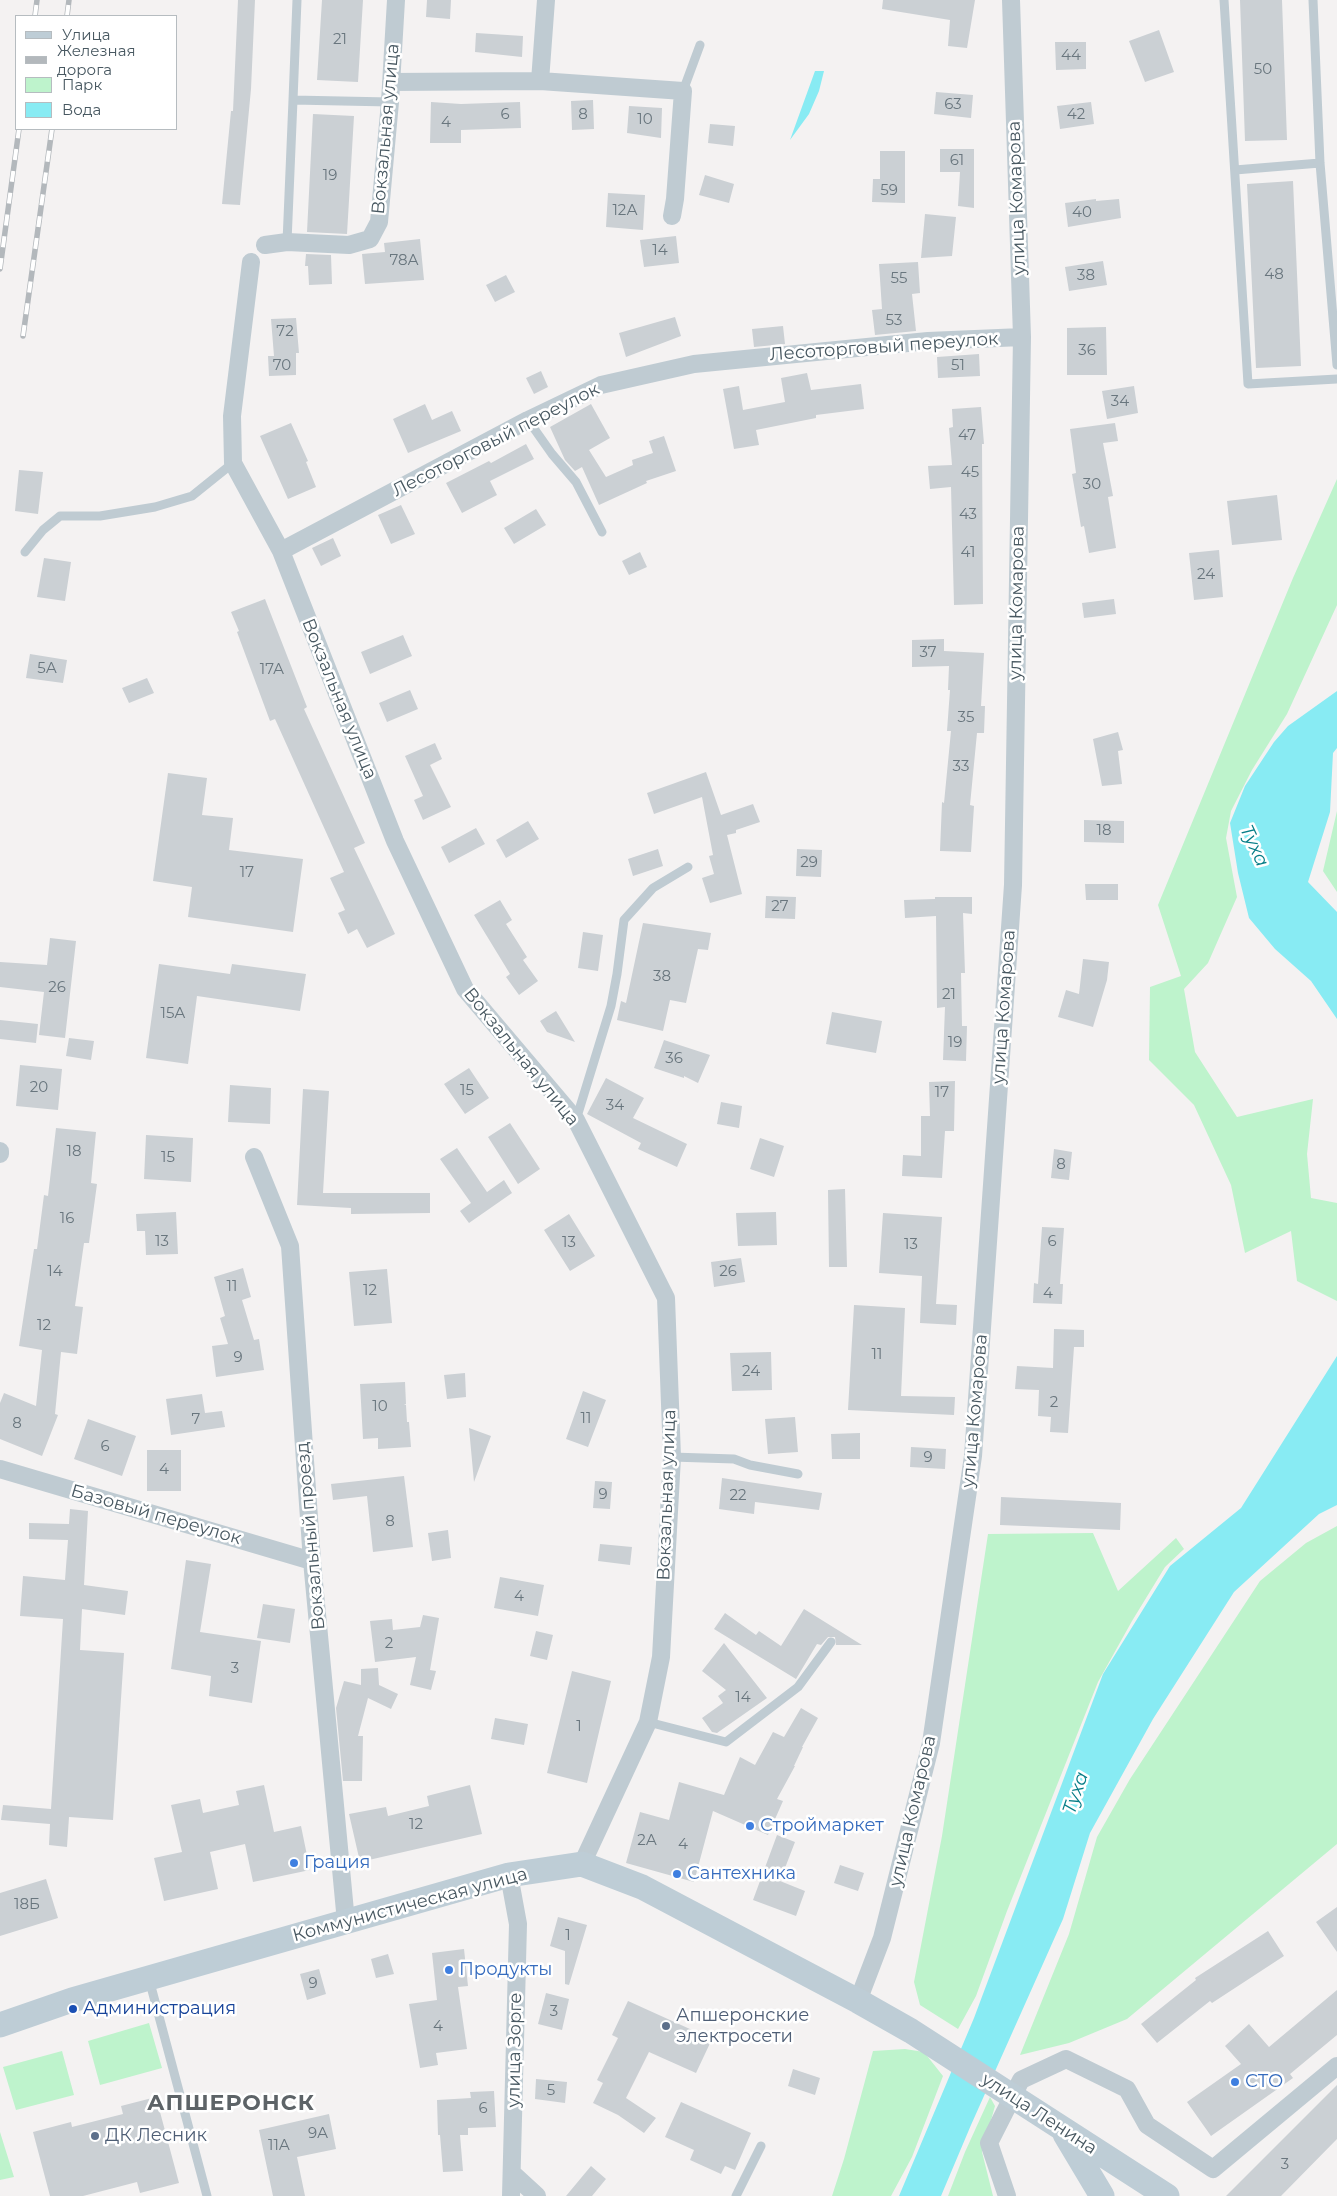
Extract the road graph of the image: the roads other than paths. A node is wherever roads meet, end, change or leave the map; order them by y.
1 (297, 0) edge
2 (396, 0) edge
3 (546, 0) edge
4 (1011, 0) edge
5 (1224, 0) edge
6 (1313, 0) edge
7 (700, 44) dead end
8 (540, 81) junction
9 (391, 82) junction
10 (683, 91) junction
11 (293, 100) junction
12 (390, 102) junction
13 (1320, 163) junction
14 (1235, 170) junction
15 (672, 216) dead end
16 (287, 242) junction
17 (265, 246) dead end
18 (251, 262) dead end
19 (1022, 337) junction
20 (1337, 365) edge
21 (1337, 379) edge
22 (528, 420) junction
23 (233, 463) junction
24 (602, 532) dead end
25 (280, 551) junction
26 (25, 552) dead end
27 (688, 867) dead end
28 (576, 1120) junction
29 (254, 1156) dead end
30 (672, 1457) junction
31 (0, 1469) edge
32 (798, 1474) dead end
33 (312, 1561) junction
34 (831, 1642) dead end
35 (648, 1722) junction
36 (582, 1864) junction
37 (509, 1875) junction
38 (346, 1922) junction
39 (149, 1979) junction
40 (858, 2001) junction
41 (0, 2025) edge
42 (911, 2031) joint
43 (1337, 2066) edge
44 (1063, 2130) junction
45 (761, 2146) dead end
46 (513, 2174) junction
47 (207, 2196) edge
48 (511, 2196) edge
49 (537, 2196) edge
50 (736, 2196) edge
51 (1007, 2196) edge
52 (1102, 2196) edge
53 (1166, 2196) edge

1 - 11 lane
2 - 9 street, Вокзальная улица
3 - 8 street
4 - 19 street, улица Комарова
5 - 14 lane
6 - 13 lane
7 - 10 lane
8 - 9 street
8 - 10 street
9 - 12 street, Вокзальная улица
10 - 15 street
11 - 12 lane
11 - 16 lane
12 - 16 street, Вокзальная улица
13 - 14 lane
13 - 20 lane
14 - 21 lane
16 - 17 street, Вокзальная улица
18 - 23 street, Вокзальная улица
19 - 22 street, Лесоторговый переулок
19 - 40 street, улица Комарова
22 - 24 lane
22 - 25 street, Лесоторговый переулок
23 - 25 street, Вокзальная улица
23 - 26 lane
25 - 28 street, Вокзальная улица
27 - 28 lane
28 - 30 street, Вокзальная улица
29 - 33 street, Вокзальный проезд
30 - 32 lane
30 - 35 street, Вокзальная улица
31 - 33 street, Базовый переулок
33 - 38 street, Вокзальный проезд
34 - 35 lane
35 - 36 street, Вокзальная улица
36 - 37 main road, Коммунистическая улица
36 - 40 main road, Коммунистическая улица
37 - 38 main road, Коммунистическая улица
37 - 46 street, улица Зорге
38 - 39 main road, Коммунистическая улица
39 - 41 main road, Коммунистическая улица
39 - 47 lane
40 - 42 main road, Коммунистическая улица
42 - 44 main road, улица Ленина
43 - 51 street
44 - 52 main road
44 - 53 main road, улица Ленина
45 - 50 lane
46 - 48 street, улица Зорге
46 - 49 street

